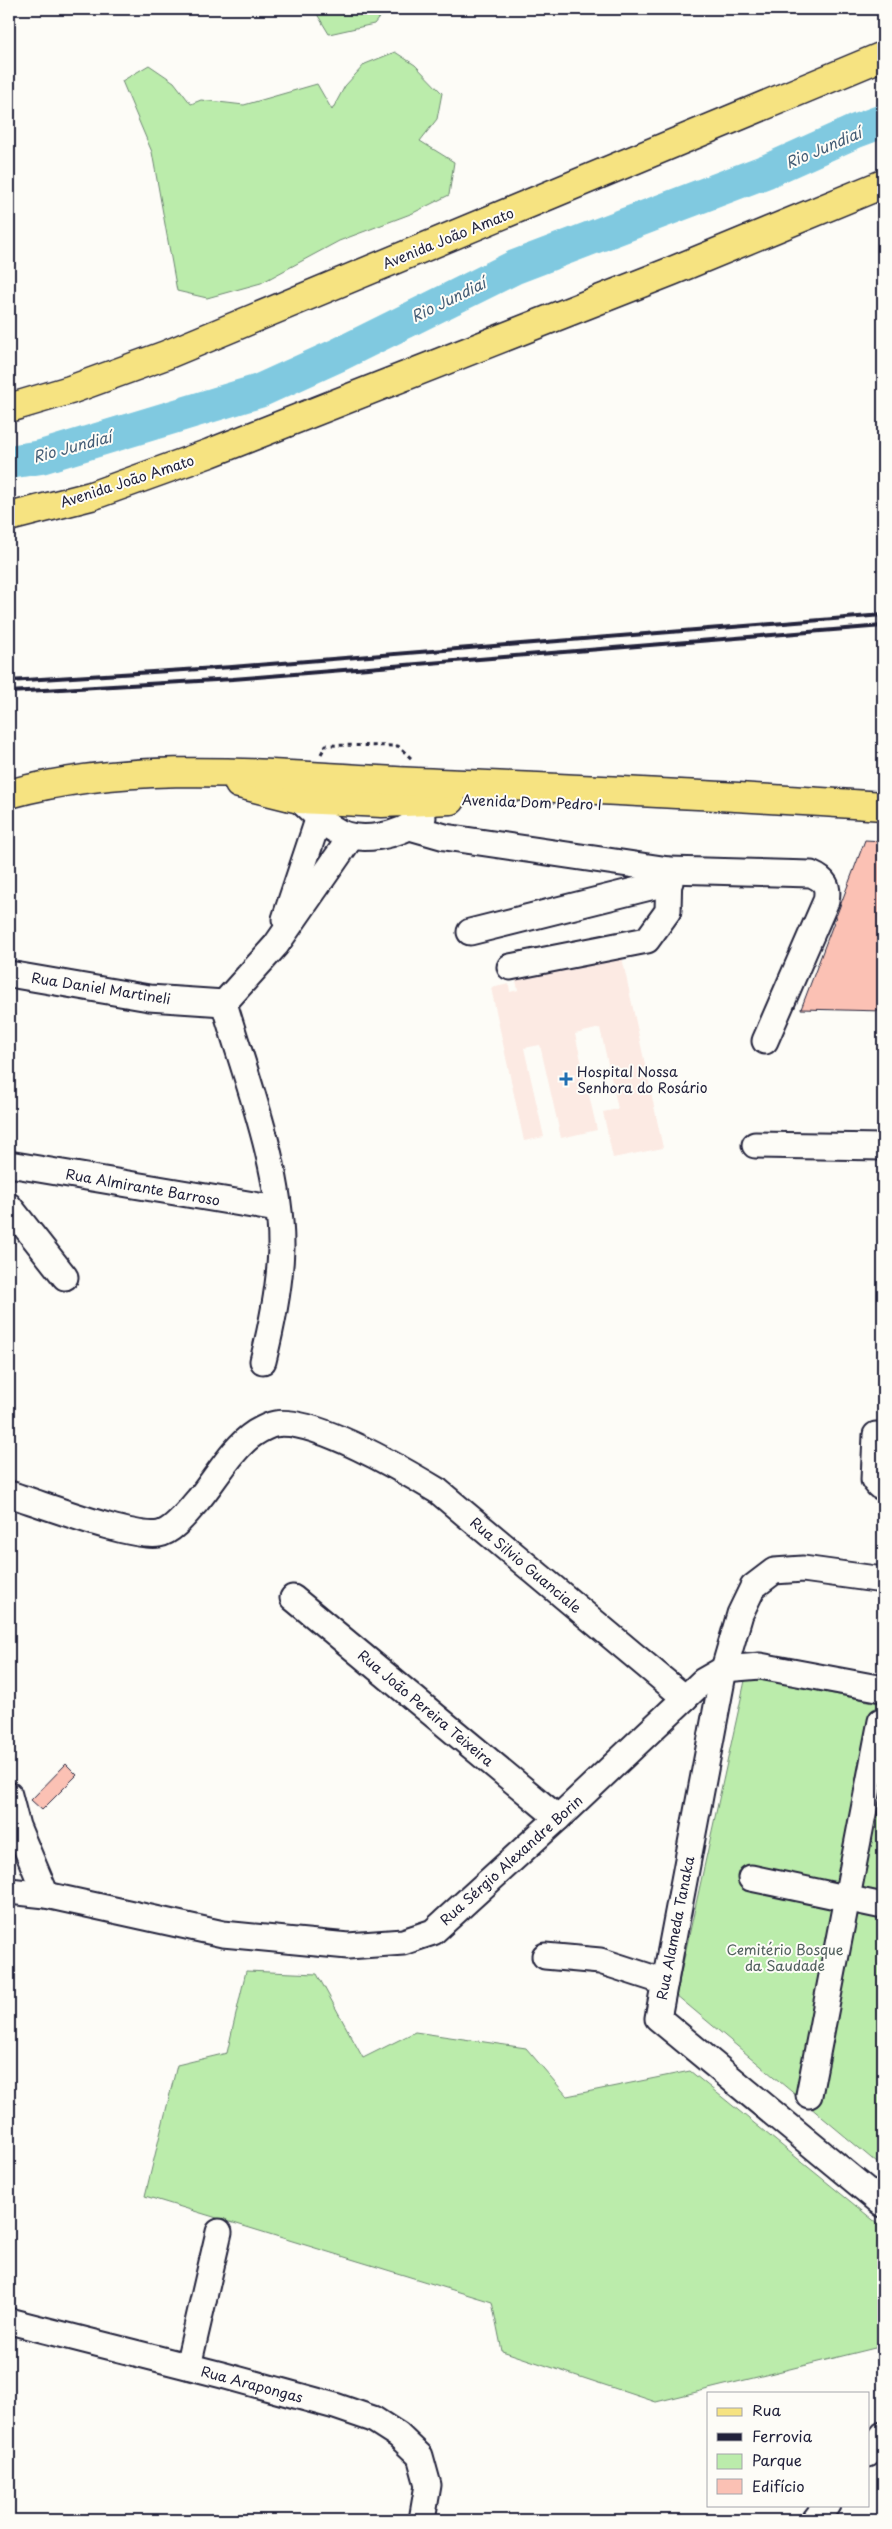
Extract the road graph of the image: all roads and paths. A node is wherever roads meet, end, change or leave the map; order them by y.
1 (883, 56) edge
2 (883, 184) edge
3 (9, 408) edge
4 (9, 517) edge
5 (265, 772) junction
6 (184, 773) junction
7 (448, 791) junction
8 (9, 794) edge
9 (883, 806) edge
10 (309, 808) junction
11 (883, 817) edge
12 (410, 827) junction
13 (351, 837) junction
14 (670, 876) junction
15 (470, 932) dead end
16 (276, 945) junction
17 (510, 967) dead end
18 (9, 974) edge
19 (224, 1003) junction
20 (765, 1040) dead end
21 (756, 1145) dead end
22 (883, 1147) edge
23 (9, 1164) edge
24 (9, 1206) edge
25 (277, 1209) junction
26 (65, 1277) dead end
27 (262, 1361) dead end
28 (876, 1435) dead end
29 (883, 1487) edge
30 (9, 1494) edge
31 (883, 1580) edge
32 (293, 1598) dead end
33 (724, 1670) junction
34 (883, 1689) edge
35 (685, 1698) junction
36 (881, 1721) dead end
37 (9, 1795) edge
38 (558, 1818) junction
39 (751, 1878) dead end
40 (9, 1891) edge
41 (46, 1895) junction
42 (848, 1898) junction
43 (883, 1906) edge
44 (545, 1956) dead end
45 (665, 1982) junction
46 (809, 2095) dead end
47 (883, 2204) edge
48 (219, 2232) dead end
49 (9, 2322) edge
50 (188, 2366) junction
51 (883, 2435) edge
52 (870, 2451) edge
53 (826, 2506) edge
54 (422, 2520) edge
55 (815, 2520) edge

1 - 3 main road, Avenida João Amato
2 - 4 main road, Avenida João Amato
5 - 6 main road, Avenida Dom Pedro I
5 - 7 main road, Avenida Dom Pedro I
5 - 10 street
6 - 8 main road, Avenida Dom Pedro I
6 - 10 main road, Avenida Dom Pedro I
7 - 9 main road, Avenida Dom Pedro I
7 - 10 main road, Avenida Dom Pedro I
7 - 11 main road, Avenida Dom Pedro I
7 - 12 street
10 - 13 street
10 - 16 street
12 - 13 street
12 - 14 street
13 - 16 street
14 - 15 street
14 - 17 street
14 - 20 street
16 - 19 street
18 - 19 street, Rua Daniel Martineli
19 - 25 street
21 - 22 street
23 - 25 street, Rua Almirante Barroso
24 - 26 street
25 - 27 street
28 - 29 street
30 - 35 street, Rua Silvio Guanciale
31 - 33 street, Rua Alameda Tanaka
32 - 38 street, Rua João Pereira Teixeira
33 - 34 street
33 - 35 street
33 - 45 street, Rua Alameda Tanaka
35 - 38 street, Rua Sérgio Alexandre Borin
36 - 42 street
37 - 41 street
38 - 41 street, Rua Sérgio Alexandre Borin
39 - 42 street
40 - 41 street, Rua Sérgio Alexandre Borin
42 - 43 street
42 - 46 street
44 - 45 street
45 - 47 street, Rua Alameda Tanaka
48 - 50 street
49 - 50 street, Rua Arapongas
50 - 54 street, Rua Arapongas
51 - 52 street
53 - 55 street

